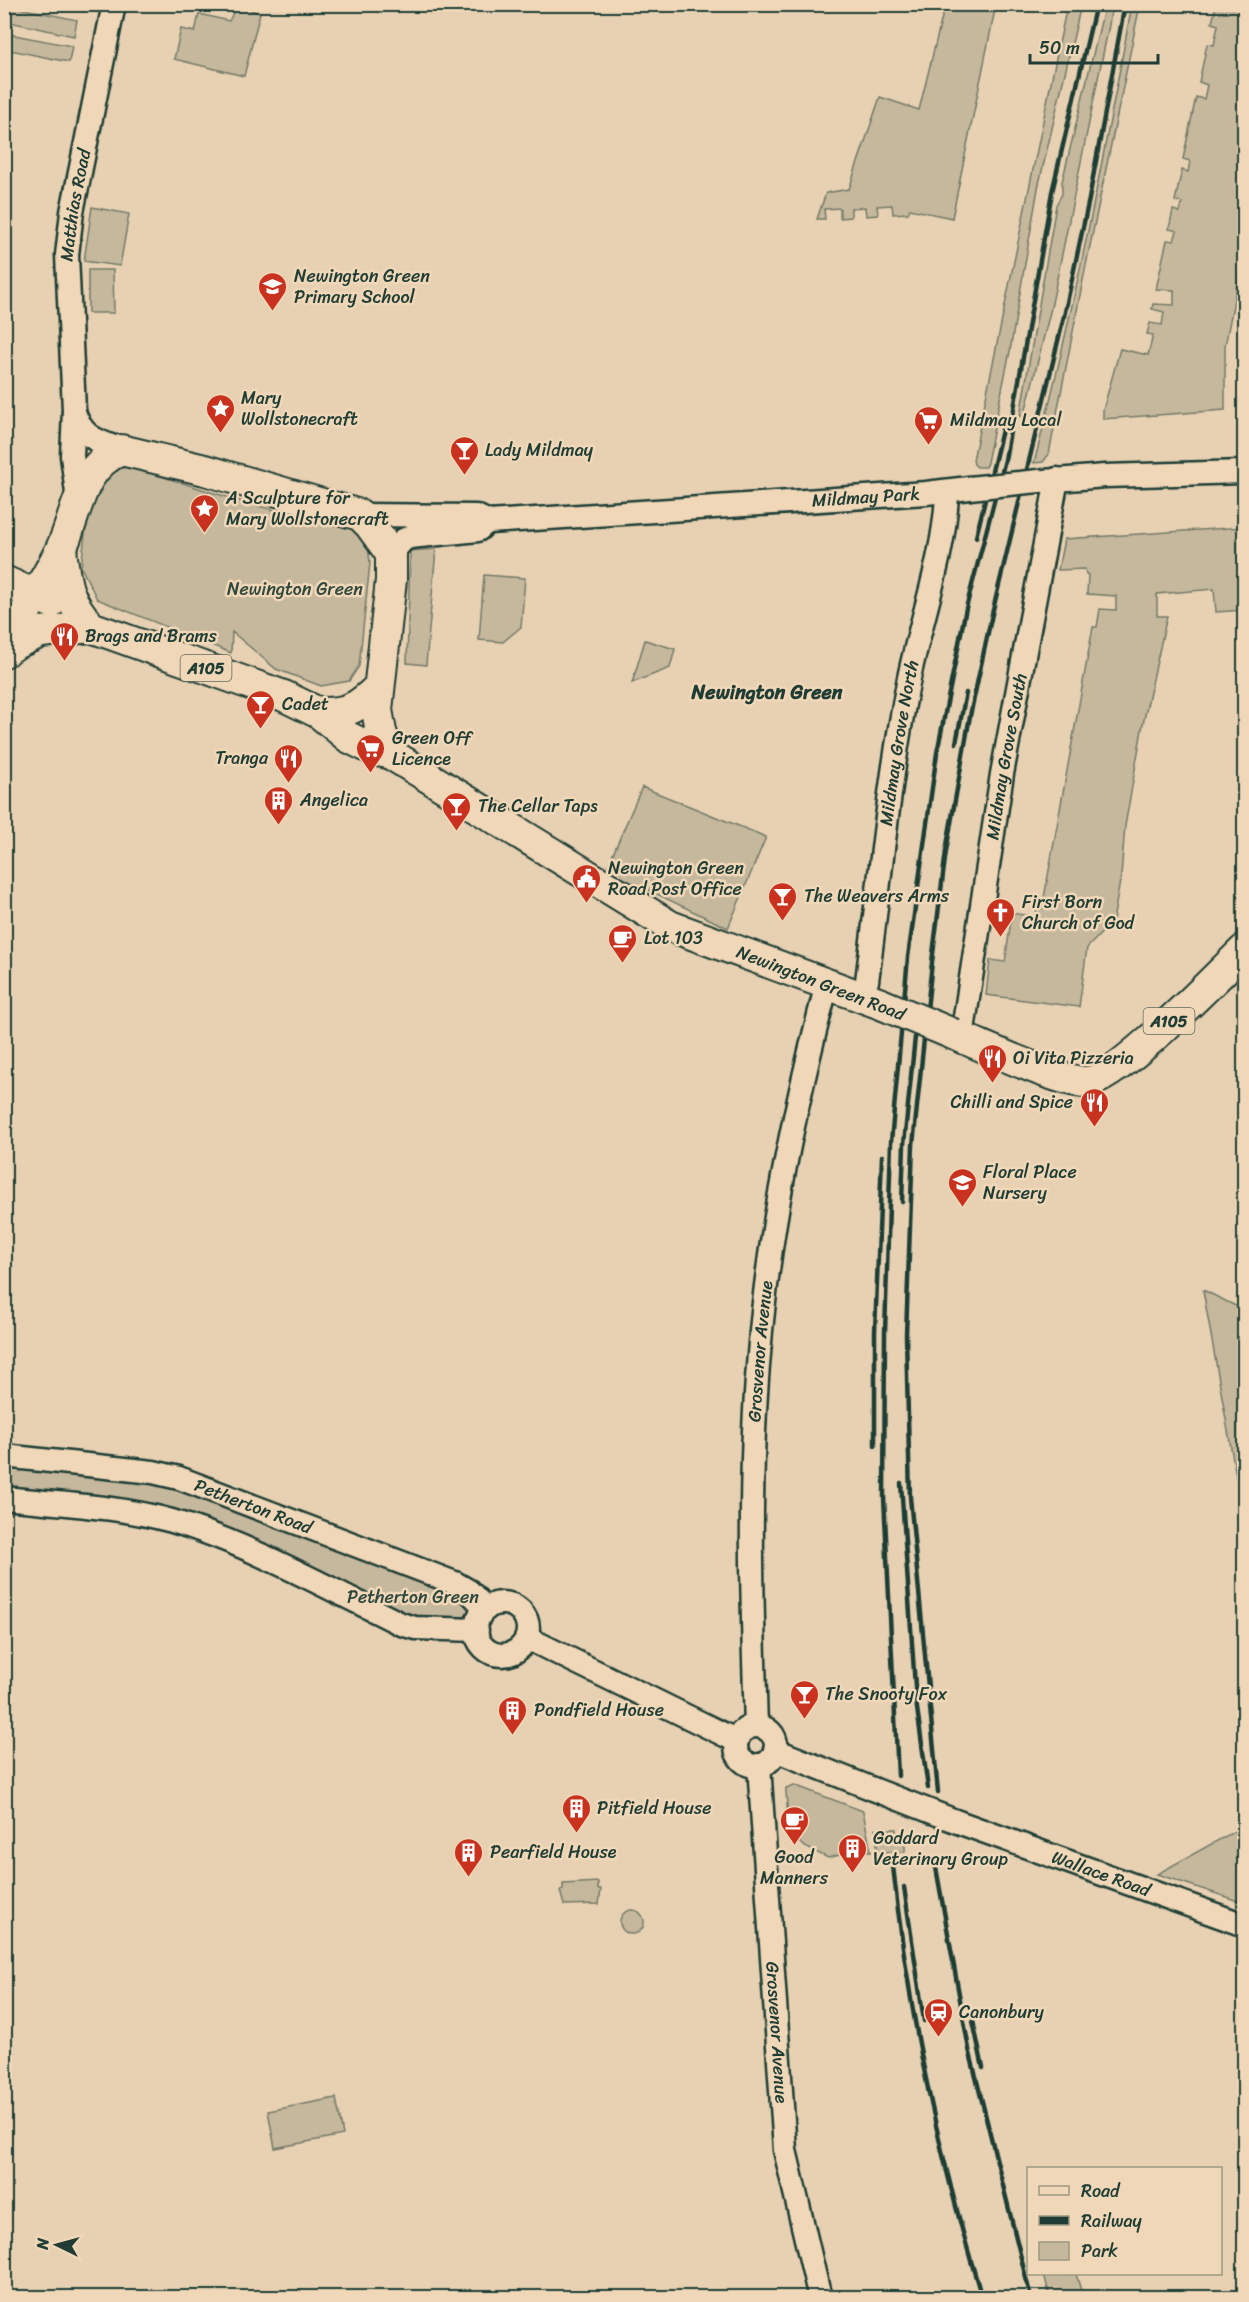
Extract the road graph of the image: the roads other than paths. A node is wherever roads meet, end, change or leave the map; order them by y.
1 (114, 4) edge
2 (74, 410) junction
3 (121, 450) junction
4 (1245, 472) edge
5 (1048, 480) junction
6 (958, 489) junction
7 (78, 500) junction
8 (360, 514) junction
9 (489, 522) junction
10 (61, 549) junction
11 (391, 554) junction
12 (4, 581) edge
13 (35, 594) junction
14 (86, 621) junction
15 (4, 645) edge
16 (4, 652) edge
17 (379, 687) junction
18 (319, 712) junction
19 (389, 753) junction
20 (1245, 950) edge
21 (827, 984) junction
22 (871, 1000) junction
23 (958, 1035) junction
24 (4, 1456) edge
25 (4, 1498) edge
26 (486, 1609) junction
27 (477, 1630) junction
28 (526, 1638) junction
29 (756, 1726) junction
30 (737, 1741) junction
31 (767, 1758) junction
32 (1245, 1924) edge
33 (820, 2298) edge

1 - 2 street, Matthias Road
2 - 3 street, Matthias Road
2 - 7 street, Matthias Road
3 - 7 main road
3 - 8 main road
4 - 5 street, Mildmay Park
5 - 6 street, Mildmay Park, bridge
5 - 23 street, Mildmay Grove South
6 - 9 street, Mildmay Park
6 - 22 street, Mildmay Grove North
7 - 10 main road
8 - 9 street, Mildmay Park
8 - 11 main road
9 - 11 street, Mildmay Park
10 - 13 main road
10 - 14 main road
11 - 17 main road
12 - 13 main road
13 - 14 main road
13 - 15 main road
14 - 16 main road, A105
14 - 18 main road, A105
17 - 18 main road, A105
17 - 19 main road
18 - 19 main road, Newington Green Road / A105
19 - 21 main road, Newington Green Road / A105
20 - 23 main road, Newington Green Road / A105
21 - 22 main road, Newington Green Road / A105
21 - 29 street, Grosvenor Avenue
22 - 23 main road, Newington Green Road / A105, bridge
24 - 26 street, Petherton Road
25 - 27 street
26 - 27 street
26 - 28 street
27 - 28 street
28 - 30 street
29 - 30 street
29 - 31 street, Grosvenor Avenue
30 - 31 street
31 - 32 street, Wallace Road, bridge
31 - 33 street, Grosvenor Avenue

